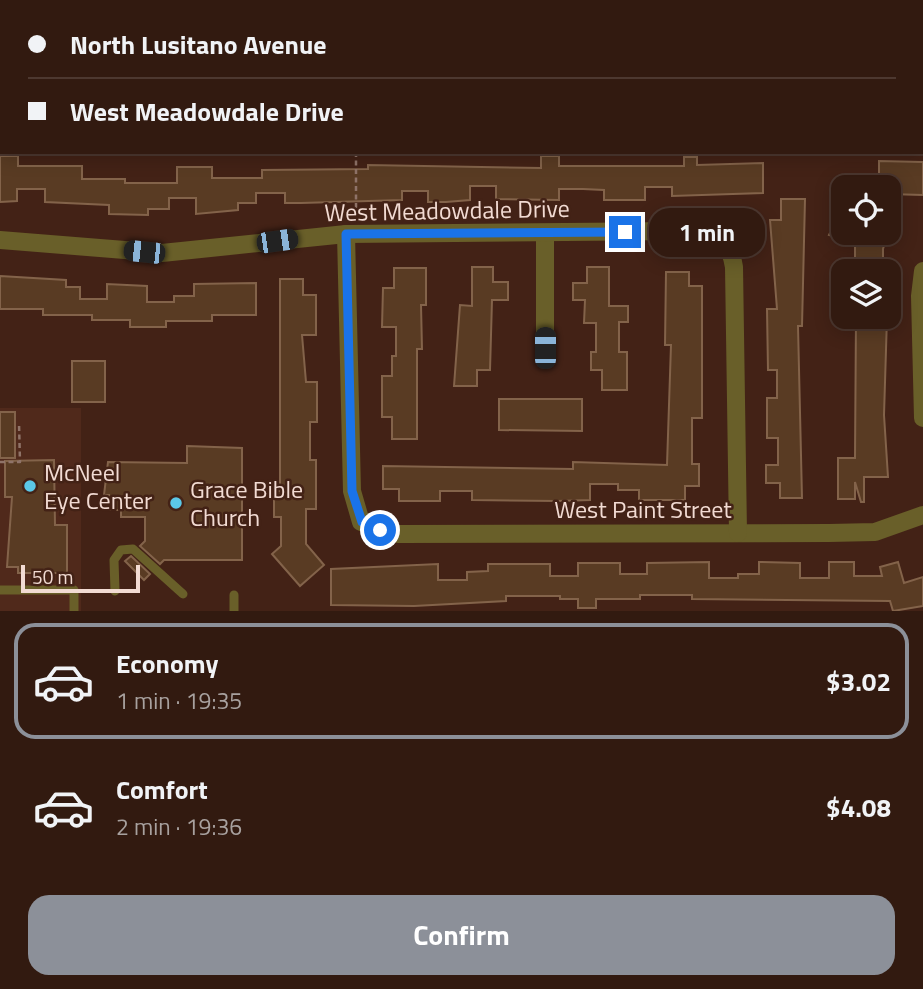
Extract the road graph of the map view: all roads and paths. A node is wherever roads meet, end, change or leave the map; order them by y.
1 (356, 154) edge
2 (545, 233) junction
3 (351, 234) junction
4 (0, 240) edge
5 (923, 271) edge
6 (545, 348) dead end
7 (923, 418) edge
8 (19, 423) dead end
9 (0, 462) edge
10 (923, 515) edge
11 (738, 533) junction
12 (0, 590) edge
13 (115, 592) dead end
14 (183, 594) dead end
15 (234, 595) dead end
16 (74, 611) edge
17 (234, 611) edge

1 - 3 path
2 - 3 street, West Meadowdale Drive
2 - 6 street
2 - 11 street, West Meadowdale Drive
3 - 4 street, West Meadowdale Drive
3 - 11 street, West Paint Street
5 - 7 street
8 - 9 path
10 - 11 street, West Paint Street
12 - 16 lane
13 - 14 lane
15 - 17 lane

